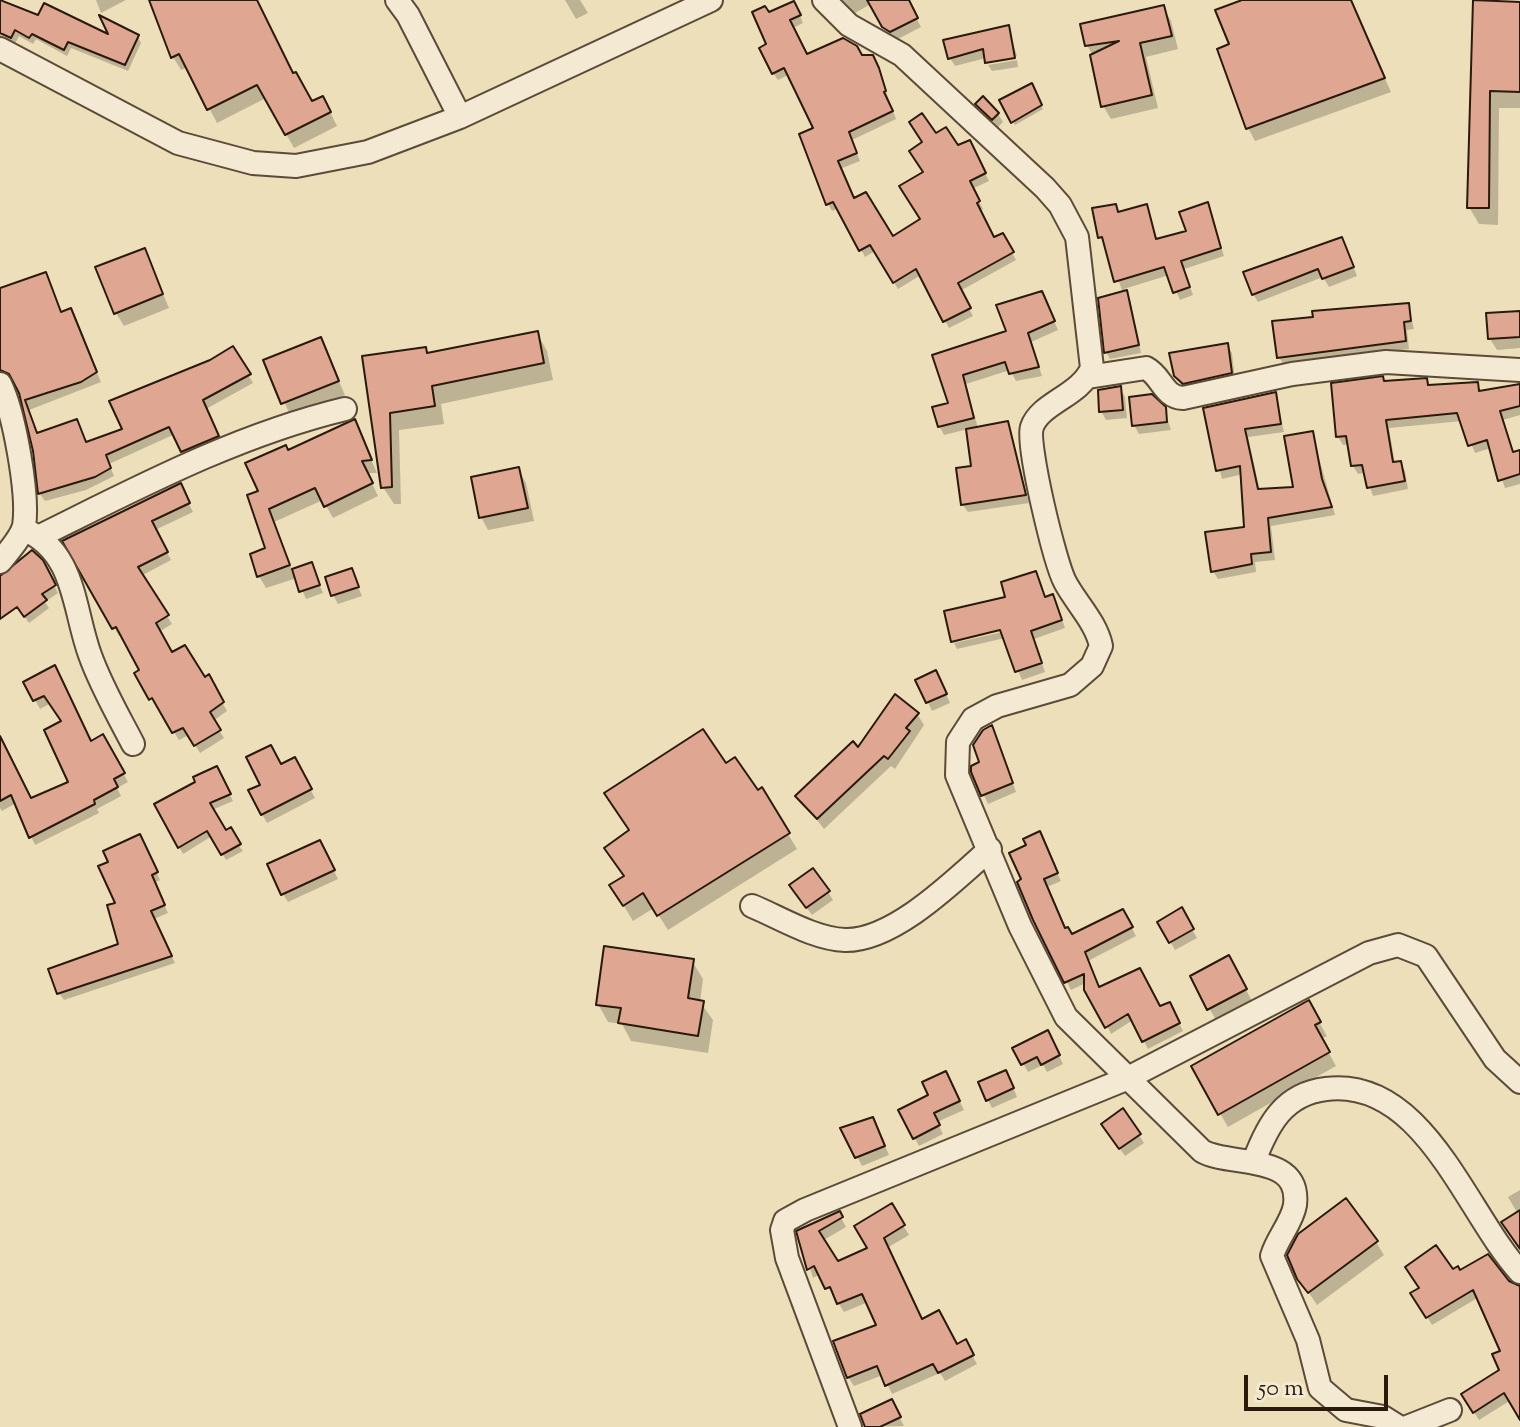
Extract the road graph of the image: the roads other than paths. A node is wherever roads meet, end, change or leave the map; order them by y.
1 (397, 0) edge
2 (711, 0) edge
3 (824, 0) edge
4 (0, 49) edge
5 (460, 117) junction
6 (1520, 370) edge
7 (1088, 377) junction
8 (0, 384) edge
9 (345, 409) dead end
10 (32, 532) junction
11 (0, 562) edge
12 (133, 744) dead end
13 (990, 849) junction
14 (752, 906) dead end
15 (1126, 1079) junction
16 (1520, 1082) edge
17 (1254, 1161) junction
18 (1520, 1272) edge
19 (1450, 1410) dead end
20 (850, 1427) edge
21 (1399, 1427) edge
22 (1407, 1427) edge

1 - 5 street
2 - 5 street
3 - 7 street
4 - 5 street
6 - 7 street
7 - 13 street
8 - 10 street
9 - 10 street
10 - 11 street
10 - 12 street
13 - 14 street
13 - 15 street
15 - 16 street
15 - 17 street
15 - 20 street
17 - 18 street
17 - 21 street
19 - 22 street

